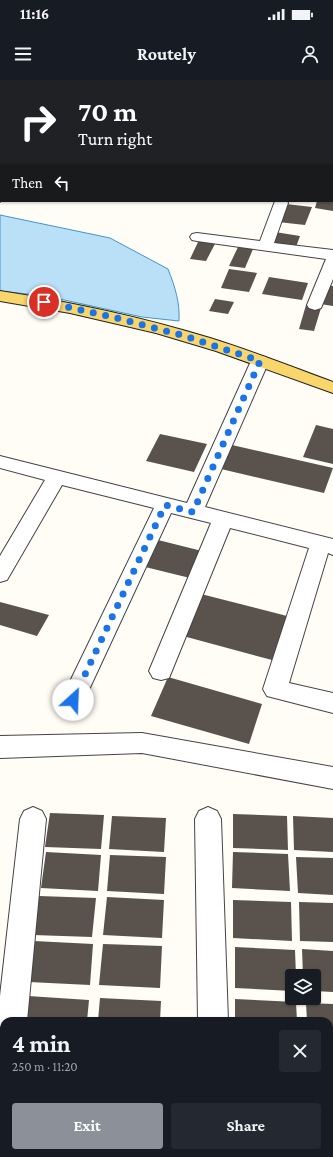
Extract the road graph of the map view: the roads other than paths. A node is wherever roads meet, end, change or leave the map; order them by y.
1 (281, 203) dead end
2 (197, 237) dead end
3 (265, 246) junction
4 (333, 255) edge
5 (333, 260) edge
6 (0, 296) edge
7 (315, 305) dead end
8 (260, 361) junction
9 (333, 388) edge
10 (0, 462) edge
11 (57, 477) junction
12 (165, 505) junction
13 (193, 512) junction
14 (222, 519) junction
15 (327, 546) edge
16 (0, 574) edge
17 (161, 671) dead end
18 (73, 700) dead end
19 (333, 703) edge
20 (0, 747) edge
21 (333, 778) edge
22 (34, 819) dead end
23 (208, 820) dead end
24 (12, 1017) edge
25 (213, 1017) edge

1 - 3 street
2 - 3 street
3 - 4 street
5 - 7 street
6 - 8 main road
8 - 9 main road
8 - 13 street
10 - 11 street
11 - 12 street
11 - 16 street
12 - 13 street
12 - 18 street
13 - 14 street
14 - 15 street
14 - 17 street
15 - 19 street
20 - 21 street
22 - 24 street
23 - 25 street

